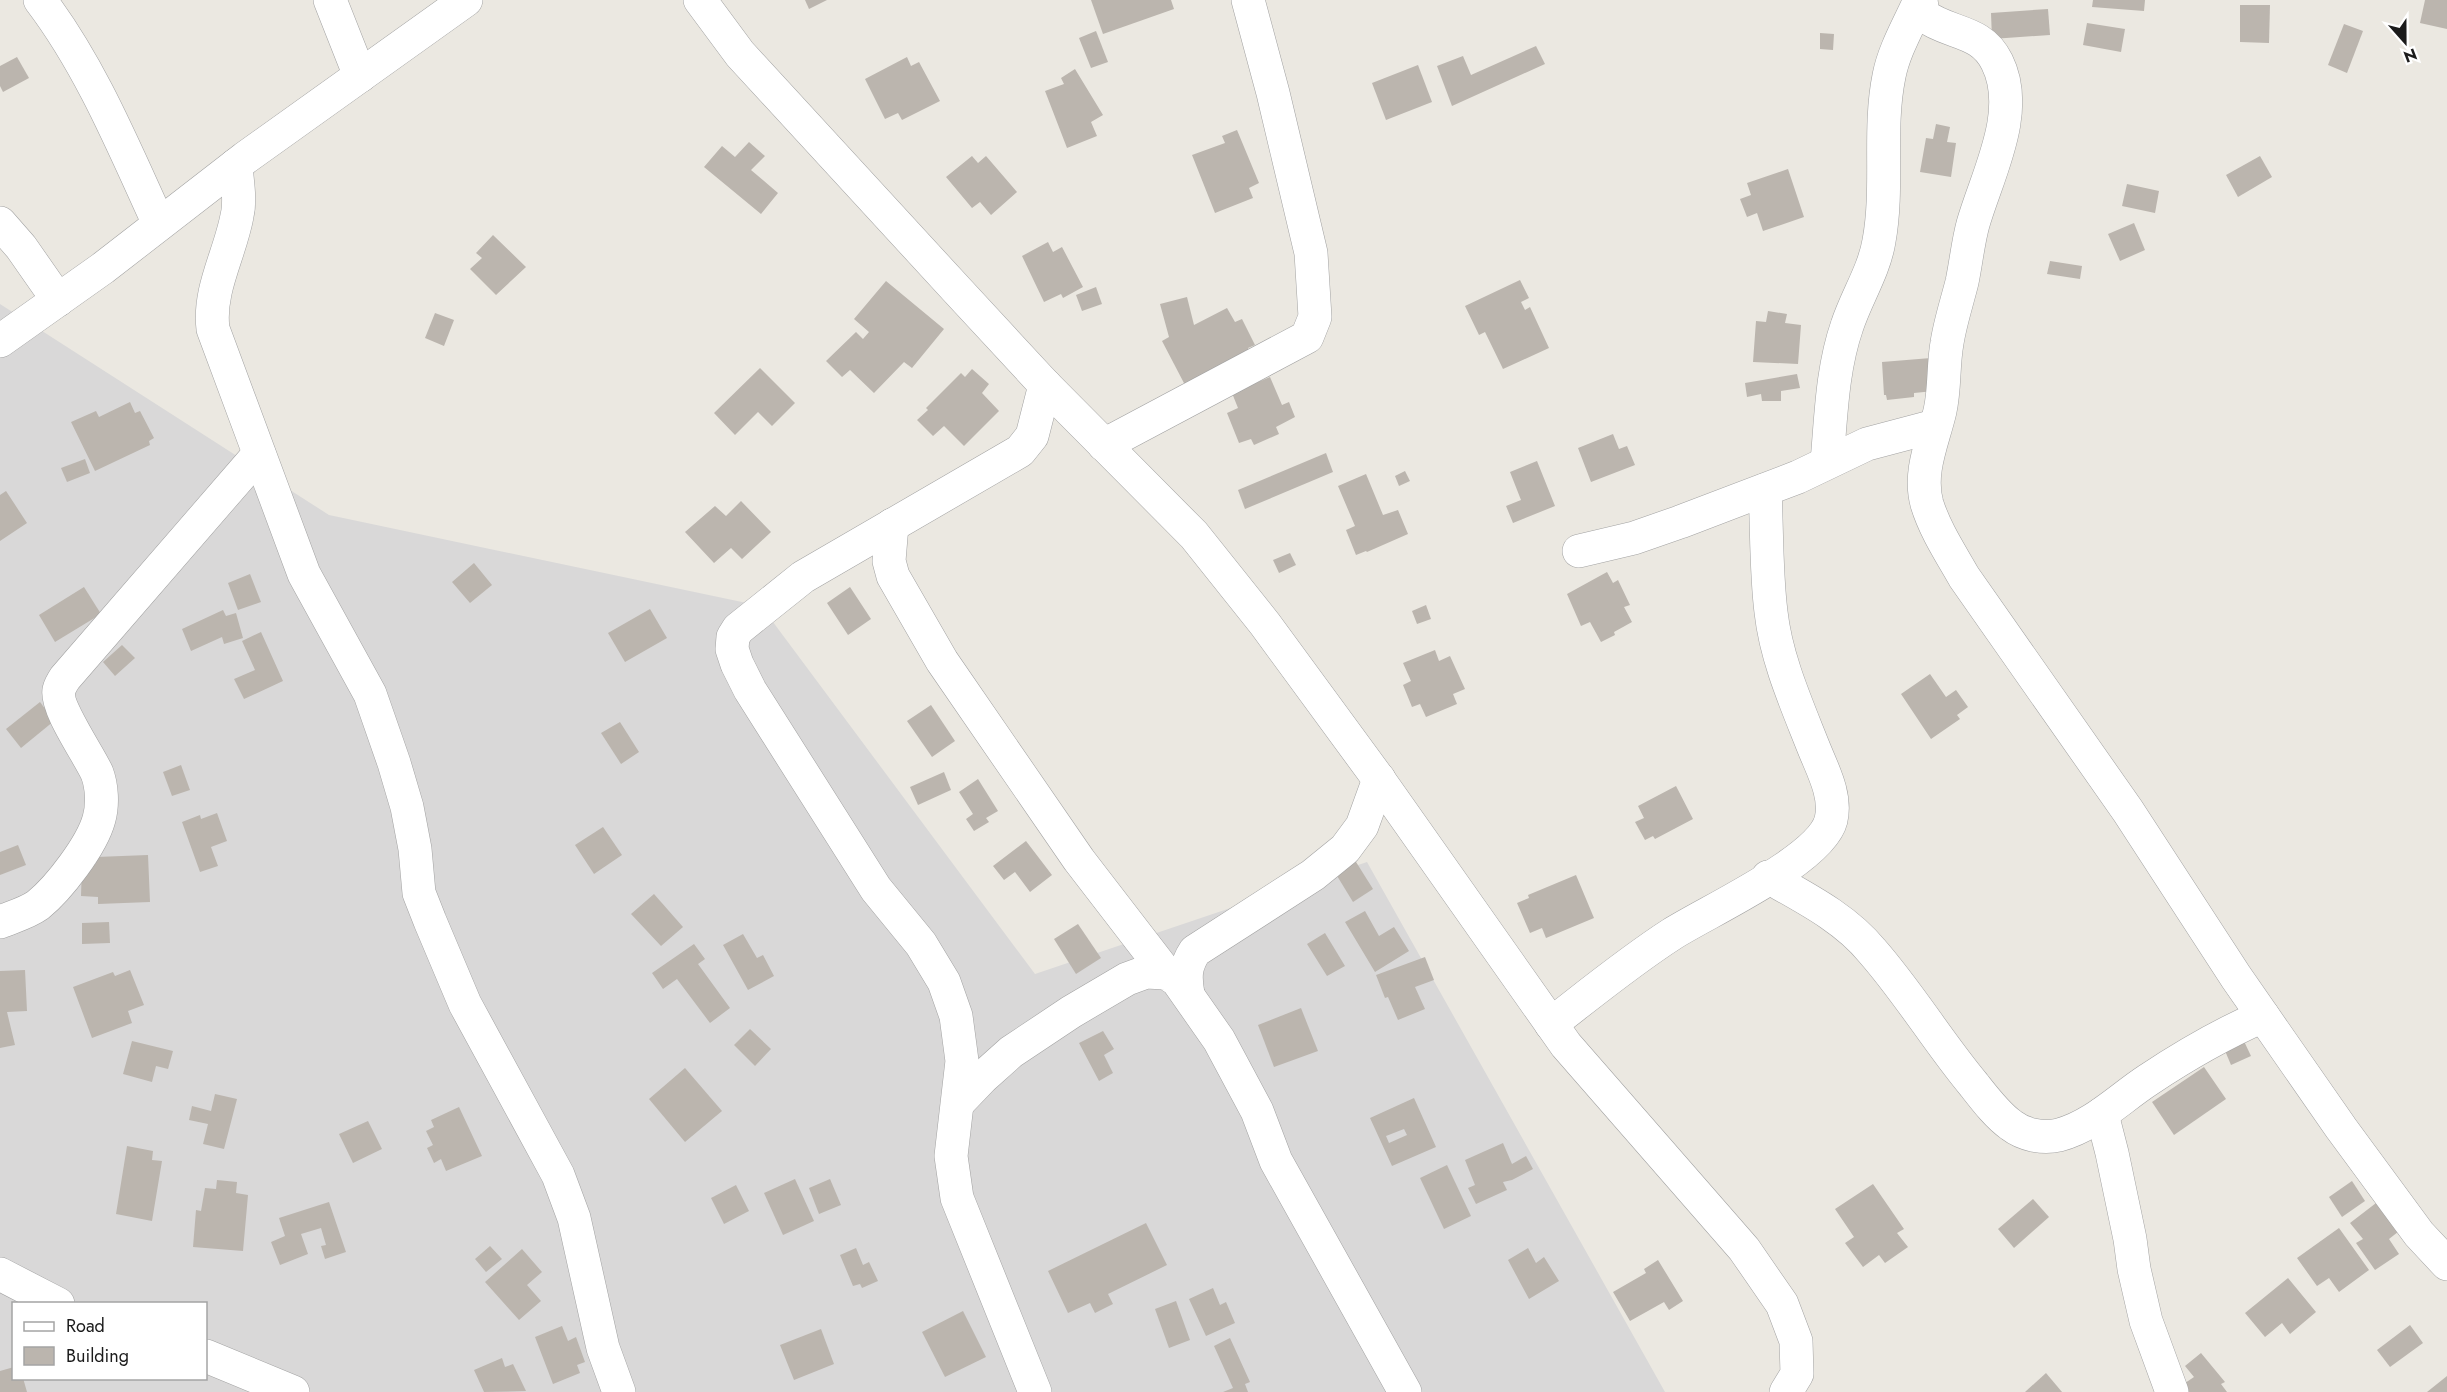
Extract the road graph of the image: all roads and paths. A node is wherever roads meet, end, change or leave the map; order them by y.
1 (40, 0) edge
2 (330, 0) edge
3 (466, 0) edge
4 (700, 0) edge
5 (1248, 0) edge
6 (1920, 0) edge
7 (360, 76) junction
8 (236, 165) junction
9 (0, 223) edge
10 (159, 224) junction
11 (58, 300) junction
12 (0, 341) edge
13 (1045, 385) junction
14 (1935, 426) junction
15 (1104, 445) junction
16 (260, 454) junction
17 (1827, 462) junction
18 (1765, 490) junction
19 (892, 525) junction
20 (1579, 551) dead end
21 (1379, 779) junction
22 (1768, 877) junction
23 (0, 922) edge
24 (1177, 983) junction
25 (2263, 1016) junction
26 (1551, 1024) junction
27 (958, 1102) junction
28 (2102, 1114) junction
29 (2447, 1264) edge
30 (0, 1274) edge
31 (54, 1302) edge
32 (207, 1356) edge
33 (293, 1392) edge
34 (619, 1392) edge
35 (1035, 1392) edge
36 (1405, 1392) edge
37 (1786, 1392) edge
38 (2172, 1392) edge

1 - 10 street
2 - 7 street
3 - 7 street
4 - 13 street
5 - 15 street
6 - 14 street
6 - 17 street
7 - 8 street
8 - 10 street
8 - 16 street
9 - 11 street
10 - 11 street
11 - 12 street
13 - 15 street
13 - 19 street
14 - 17 street
14 - 25 street
15 - 21 street
16 - 23 street
16 - 34 street
17 - 18 street
18 - 20 street
18 - 22 street
19 - 24 street
19 - 27 street
21 - 24 street
21 - 26 street
22 - 26 street
22 - 28 street
24 - 27 street
24 - 36 street
25 - 28 street
25 - 29 street
26 - 37 street
27 - 35 street
28 - 38 street
30 - 31 street
32 - 33 street

